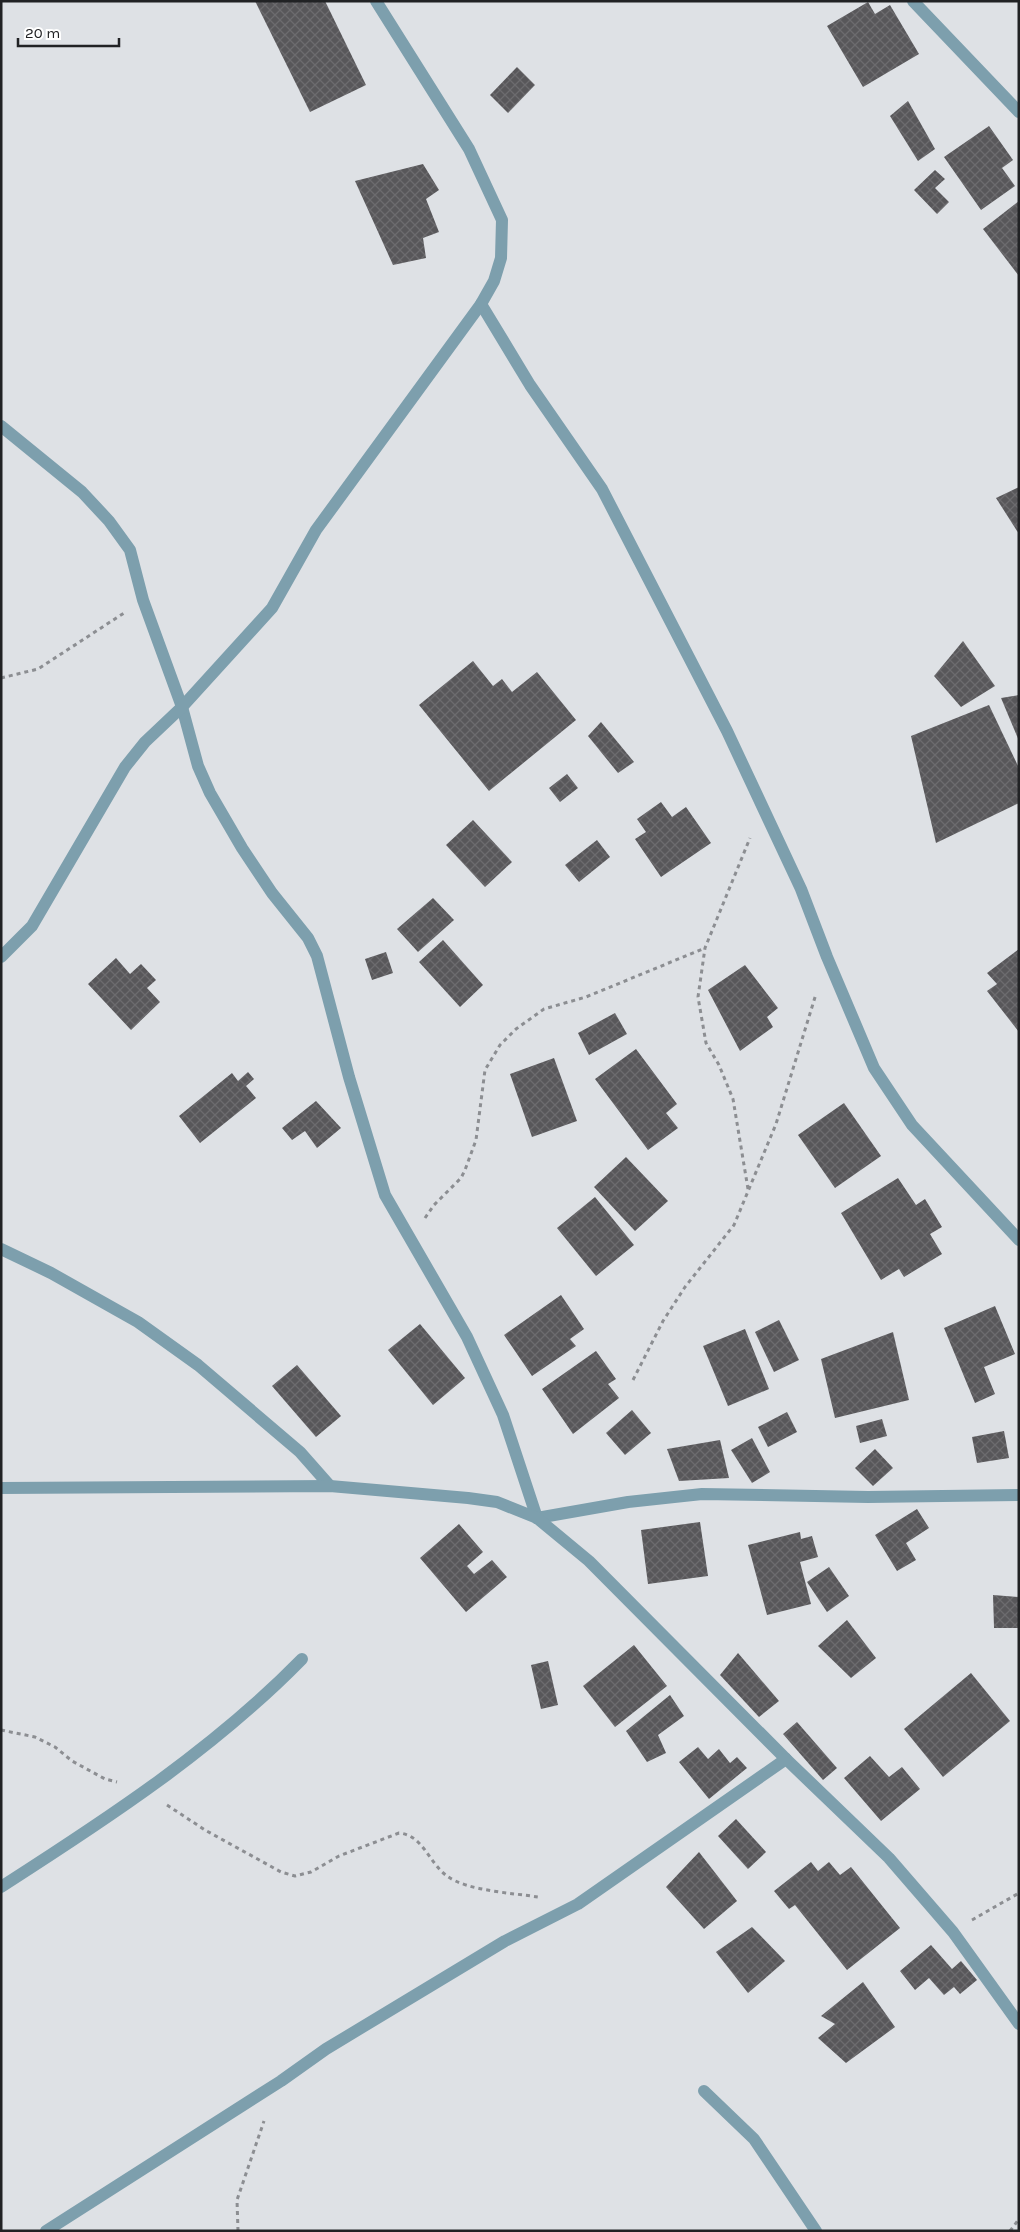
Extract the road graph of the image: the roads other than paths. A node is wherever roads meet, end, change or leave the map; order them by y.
1 (376, 1) edge
2 (913, 1) edge
3 (1019, 112) edge
4 (482, 304) junction
5 (1, 426) edge
6 (182, 707) junction
7 (1, 958) edge
8 (1019, 1240) edge
9 (1, 1249) edge
10 (330, 1486) junction
11 (1, 1488) edge
12 (1019, 1495) edge
13 (538, 1518) junction
14 (302, 1659) dead end
15 (786, 1759) junction
16 (1, 1887) edge
17 (1019, 2024) edge
18 (704, 2091) dead end
19 (46, 2231) edge
20 (816, 2231) edge

1 - 4 street
2 - 3 street
4 - 6 street
4 - 8 street
5 - 6 street
6 - 7 street
6 - 13 street
9 - 10 street
10 - 11 street
10 - 13 street
12 - 13 street
13 - 15 street
14 - 16 street
15 - 17 street
15 - 19 street
18 - 20 street

